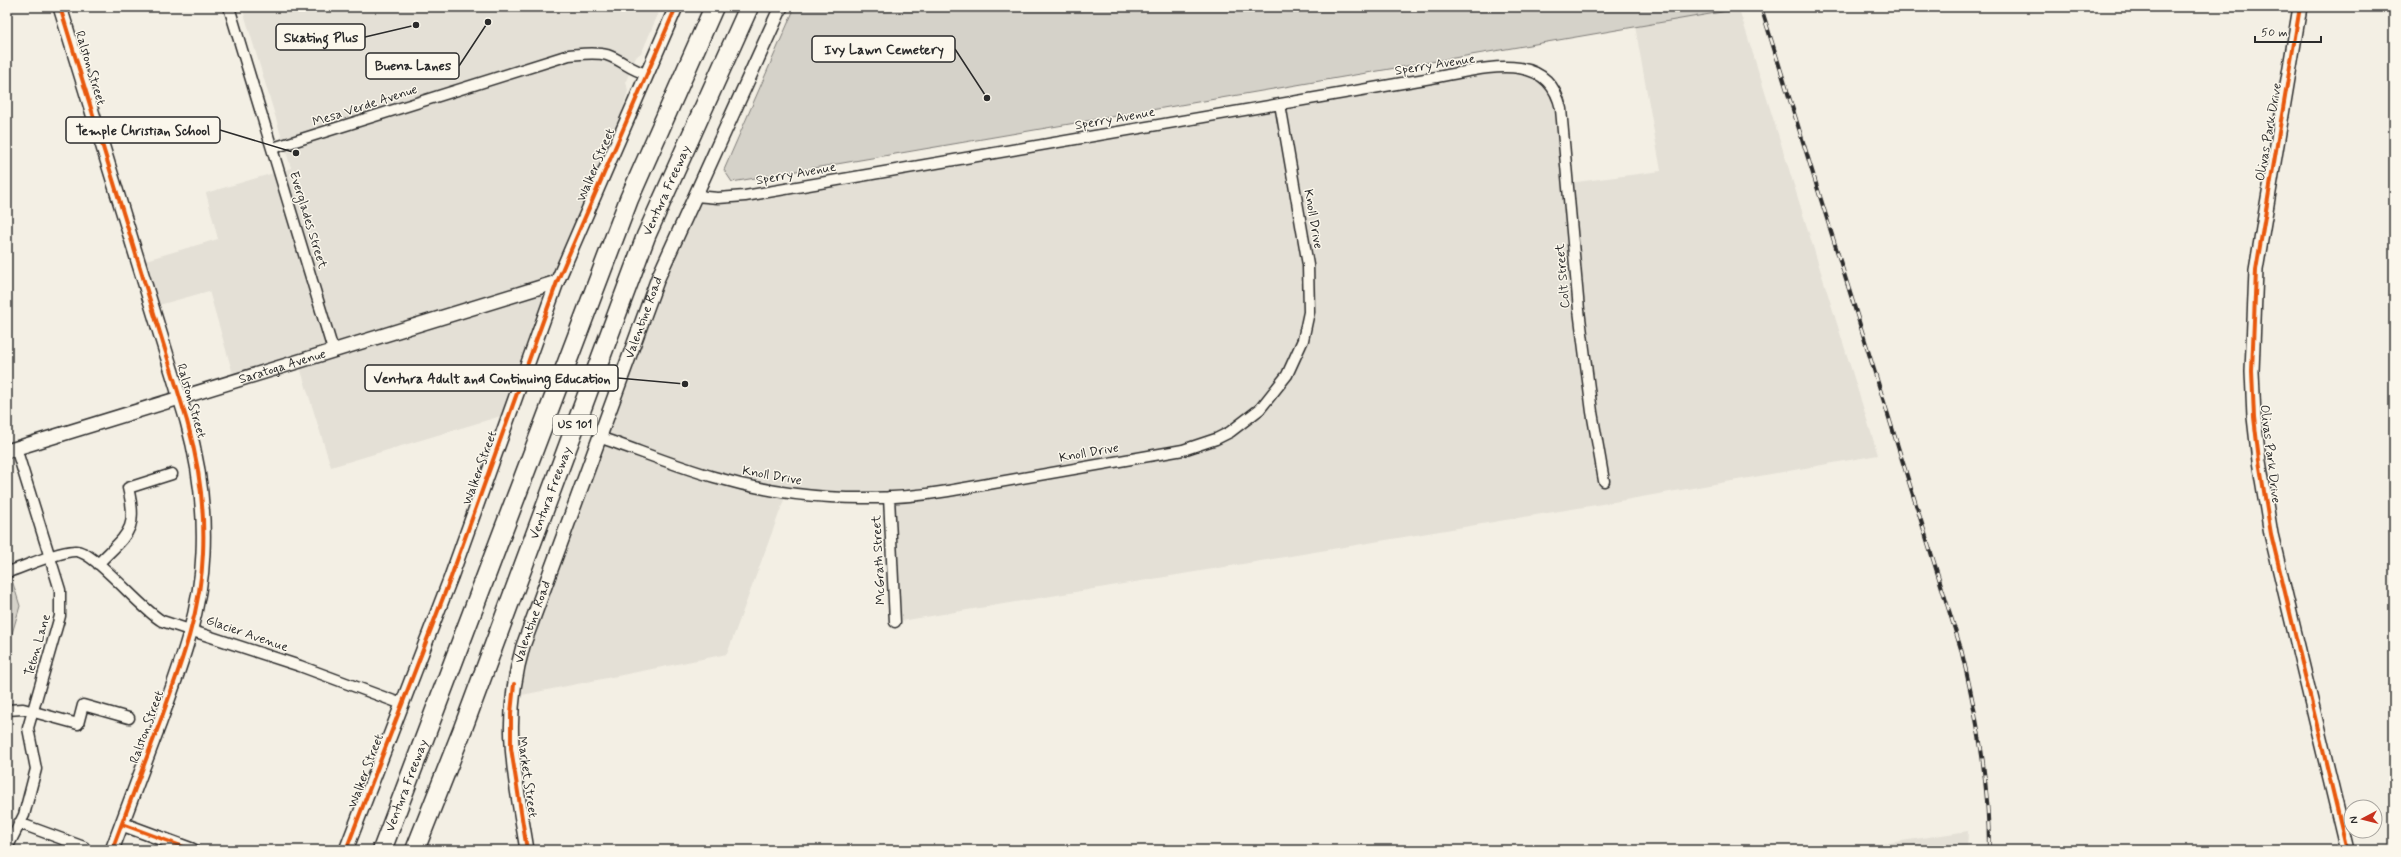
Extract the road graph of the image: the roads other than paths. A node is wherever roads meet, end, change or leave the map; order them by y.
1 (60, 7) edge
2 (229, 7) edge
3 (676, 7) edge
4 (714, 7) edge
5 (749, 7) edge
6 (781, 7) edge
7 (2300, 7) edge
8 (647, 74) junction
9 (1538, 74) joint
10 (1280, 104) junction
11 (273, 148) junction
12 (696, 196) junction
13 (557, 282) junction
14 (333, 350) junction
15 (180, 398) junction
16 (599, 437) junction
17 (12, 450) edge
18 (172, 474) dead end
19 (1604, 481) dead end
20 (889, 497) junction
21 (50, 558) junction
22 (98, 564) junction
23 (10, 571) dead end
24 (895, 622) dead end
25 (192, 629) junction
26 (514, 684) joint
27 (402, 704) junction
28 (7, 710) edge
29 (33, 711) junction
30 (129, 718) dead end
31 (19, 823) junction
32 (122, 824) junction
33 (84, 847) dead end
34 (7, 848) edge
35 (112, 850) edge
36 (192, 850) edge
37 (346, 850) edge
38 (382, 850) edge
39 (415, 850) edge
40 (527, 850) edge
41 (2347, 850) edge

1 - 15 street, Ralston Street
2 - 11 street, Everglades Street
3 - 8 street, Walker Street
4 - 38 highway, Ventura Freeway / US 101
5 - 39 highway, Ventura Freeway / US 101
6 - 12 street, Valentine Road
7 - 41 street, Olivas Park Drive
8 - 11 street, Mesa Verde Avenue
8 - 13 street, Walker Street
9 - 10 street, Sperry Avenue
9 - 19 street, Colt Street
10 - 12 street, Sperry Avenue
10 - 20 street, Knoll Drive
11 - 14 street, Everglades Street
12 - 16 street, Valentine Road
13 - 14 street, Saratoga Avenue
13 - 27 street, Walker Street
14 - 15 street, Saratoga Avenue
15 - 17 street, Saratoga Avenue
15 - 25 street, Ralston Street
16 - 20 street, Knoll Drive
16 - 26 street, Valentine Road
17 - 21 street, Teton Lane
18 - 22 street
20 - 24 street, McGrath Street
21 - 22 street, Glacier Avenue
21 - 23 street, Glacier Avenue
21 - 29 street, Teton Lane
22 - 25 street, Glacier Avenue
25 - 27 street, Glacier Avenue
25 - 32 street, Ralston Street
26 - 40 street, Market Street
27 - 37 street, Walker Street
28 - 29 street
29 - 30 street
29 - 31 street, Teton Lane
31 - 33 street
31 - 34 street, Teton Lane
32 - 35 street, Ralston Street
32 - 36 street

